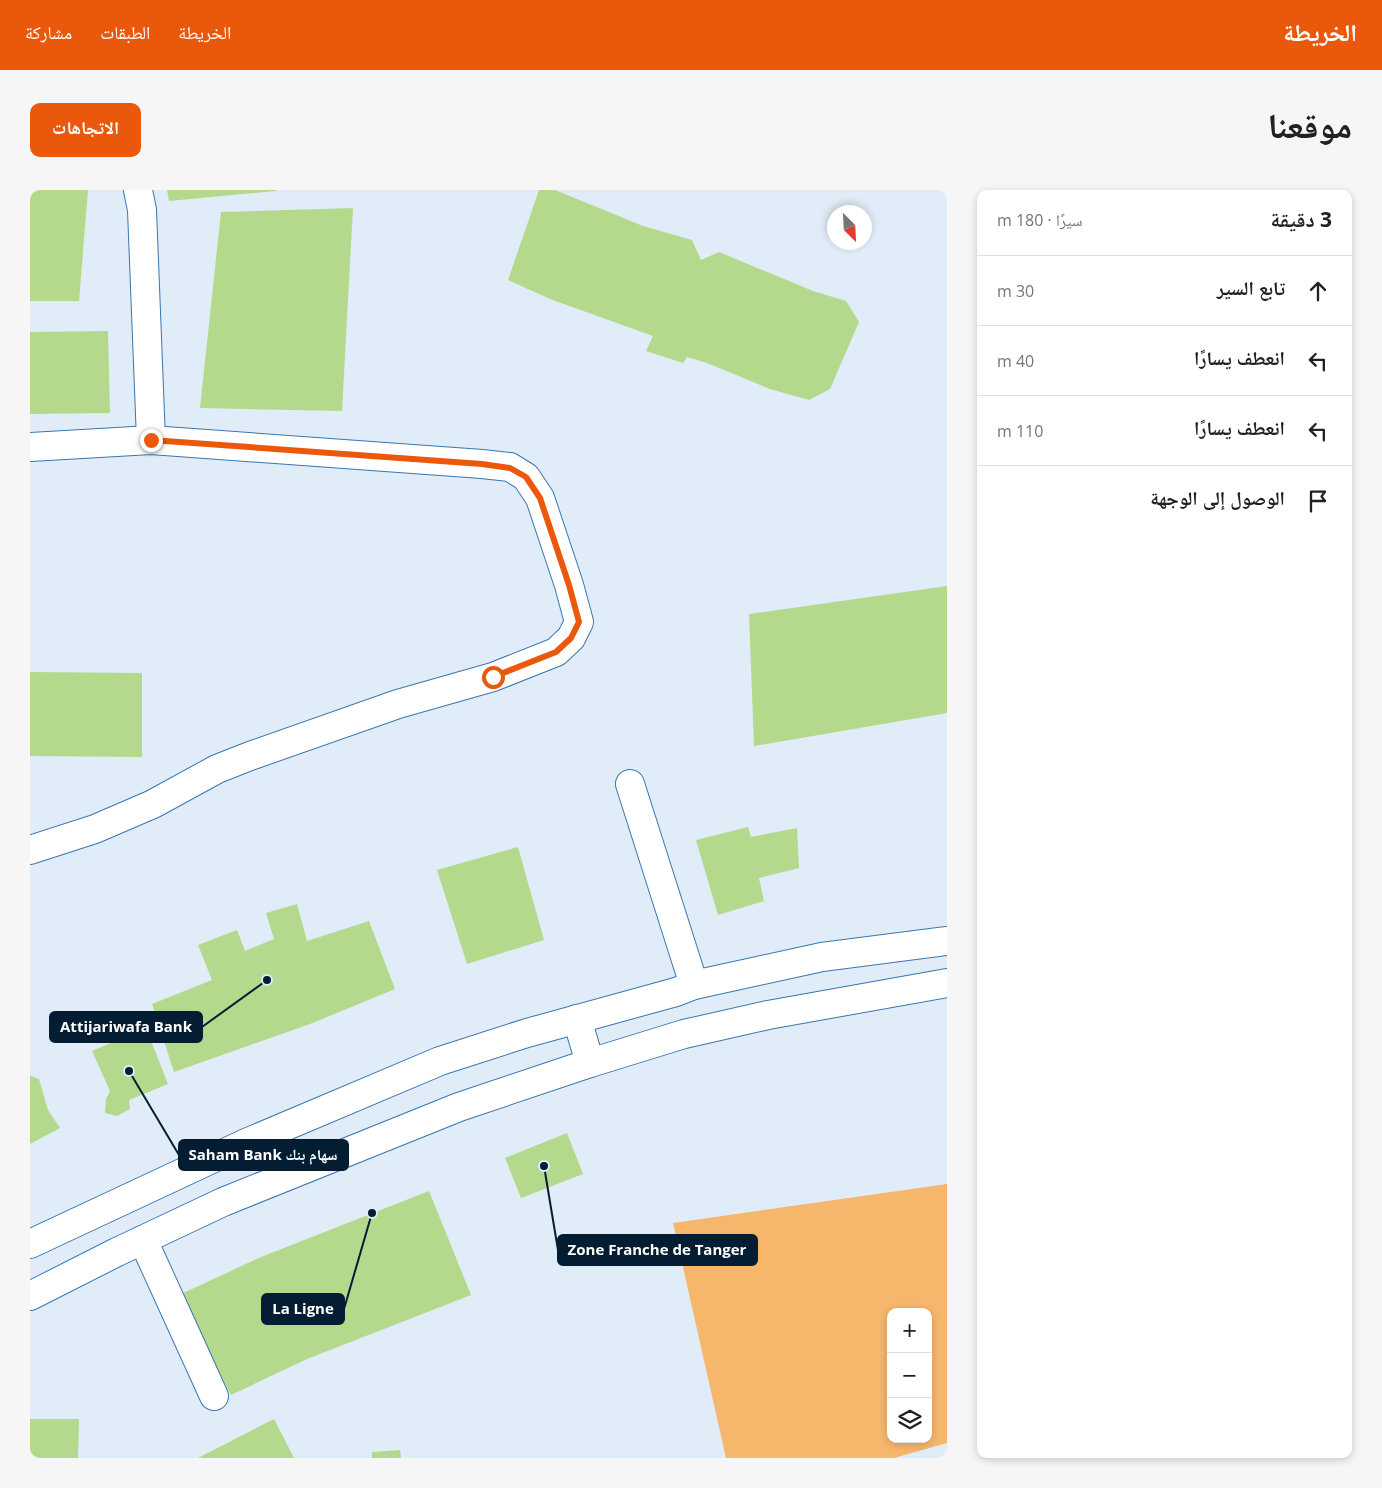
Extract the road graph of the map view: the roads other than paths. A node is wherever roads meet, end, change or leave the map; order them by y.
1 (138, 190) edge
2 (151, 440) junction
3 (30, 447) edge
4 (630, 784) dead end
5 (30, 850) edge
6 (947, 941) edge
7 (947, 984) edge
8 (694, 985) junction
9 (577, 1019) junction
10 (590, 1063) junction
11 (143, 1240) junction
12 (30, 1244) edge
13 (30, 1296) edge
14 (214, 1396) dead end

1 - 2 street
2 - 3 street
2 - 5 street
4 - 8 street
6 - 8 street
7 - 10 street
8 - 9 street
9 - 10 street
9 - 12 street
10 - 11 street
11 - 13 street
11 - 14 street

